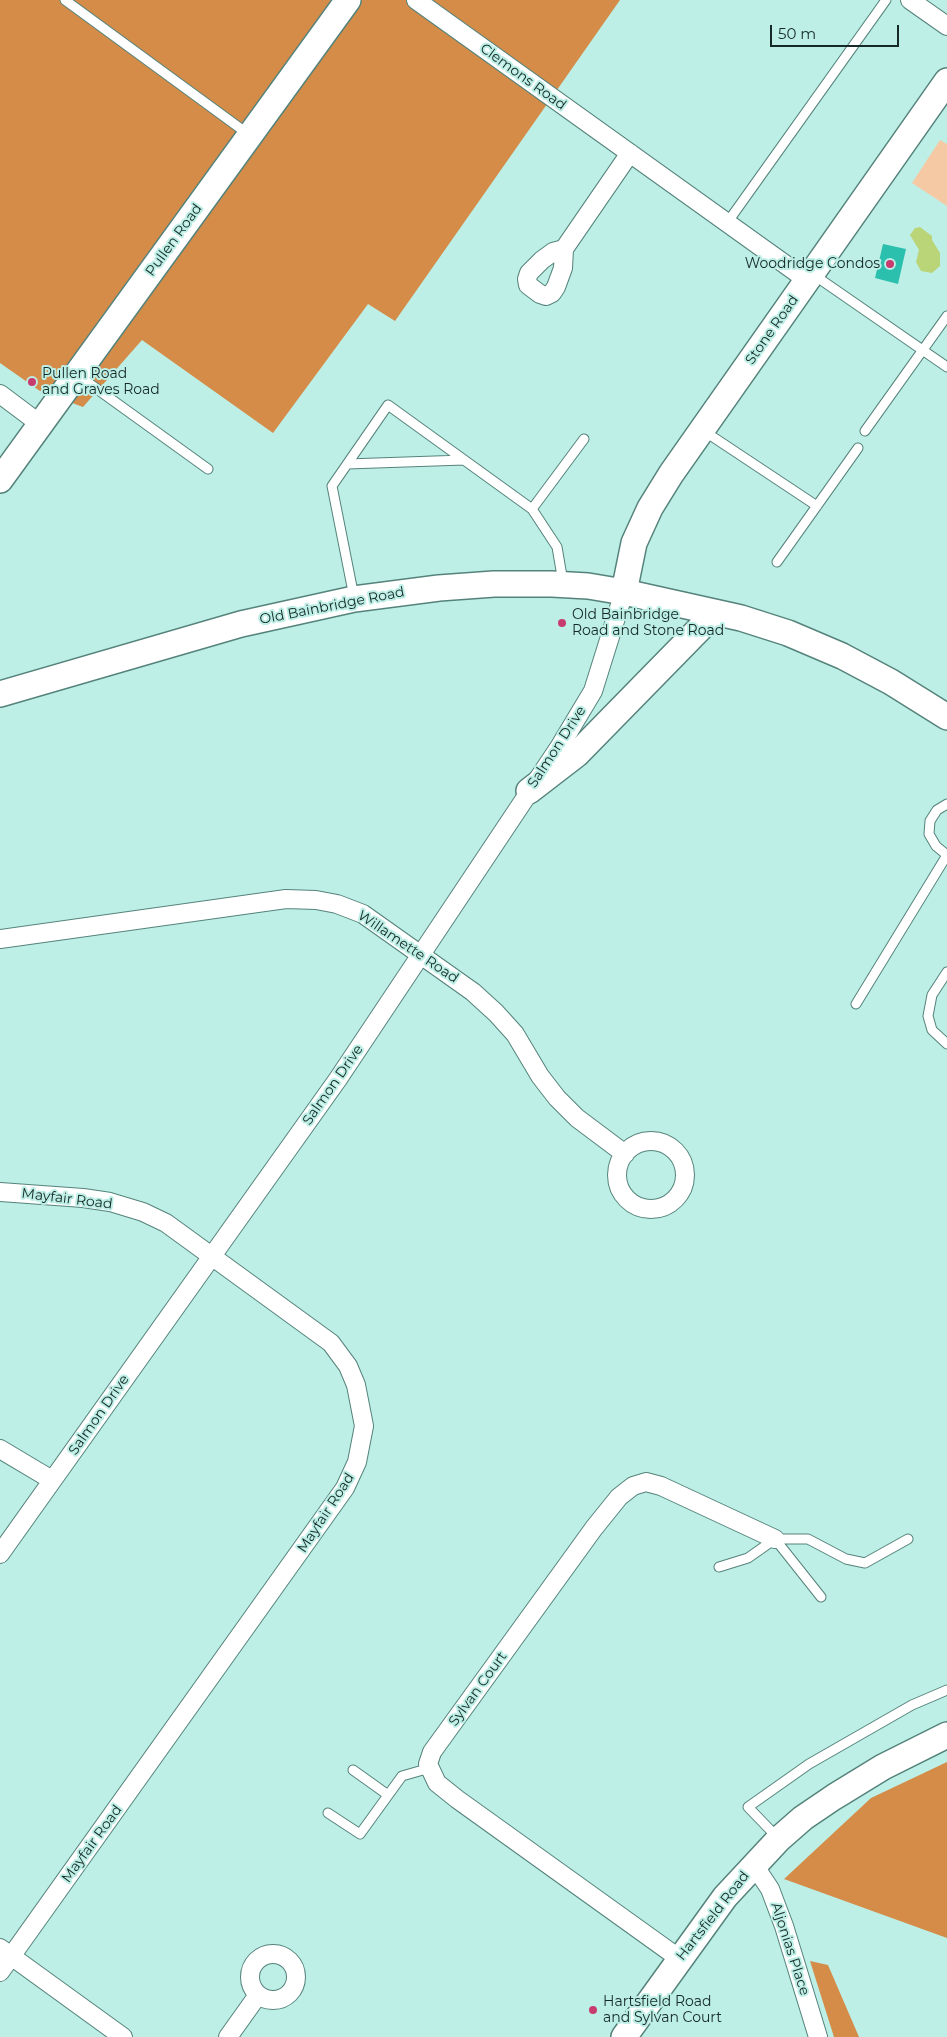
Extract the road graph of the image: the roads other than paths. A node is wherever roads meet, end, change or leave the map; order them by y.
1 (65, 0) edge
2 (348, 0) edge
3 (416, 0) edge
4 (886, 0) edge
5 (910, 0) edge
6 (947, 26) edge
7 (947, 81) edge
8 (250, 135) junction
9 (630, 153) junction
10 (727, 223) junction
11 (564, 249) dead end
12 (809, 277) junction
13 (947, 316) edge
14 (922, 350) junction
15 (947, 367) edge
16 (76, 374) junction
17 (0, 394) edge
18 (40, 424) junction
19 (701, 430) junction
20 (864, 431) dead end
21 (584, 439) dead end
22 (858, 448) dead end
23 (464, 460) junction
24 (347, 464) junction
25 (208, 469) dead end
26 (0, 480) edge
27 (817, 506) junction
28 (532, 509) junction
29 (777, 562) dead end
30 (564, 584) junction
31 (624, 592) junction
32 (354, 599) junction
33 (715, 612) junction
34 (0, 694) edge
35 (947, 717) edge
36 (529, 791) junction
37 (947, 804) edge
38 (0, 939) edge
39 (421, 954) junction
40 (947, 972) edge
41 (856, 1004) dead end
42 (947, 1044) edge
43 (624, 1154) dead end
44 (0, 1192) edge
45 (212, 1257) junction
46 (0, 1449) edge
47 (52, 1480) junction
48 (908, 1539) dead end
49 (775, 1540) junction
50 (0, 1554) edge
51 (719, 1567) dead end
52 (821, 1598) dead end
53 (947, 1690) edge
54 (947, 1736) edge
55 (430, 1768) junction
56 (352, 1770) dead end
57 (388, 1795) junction
58 (328, 1813) dead end
59 (779, 1839) junction
60 (754, 1865) junction
61 (6, 1952) edge
62 (680, 1959) junction
63 (0, 1972) edge
64 (258, 1995) dead end
65 (123, 2037) edge
66 (228, 2037) edge
67 (624, 2037) edge
68 (818, 2037) edge

1 - 8 lane
2 - 8 street, Pullen Road
3 - 9 street, Clemons Road
4 - 10 lane
5 - 6 street
7 - 12 street, Stone Road
8 - 16 street, Pullen Road
9 - 10 street, Clemons Road
9 - 11 street
10 - 12 street, Clemons Road
12 - 14 lane
12 - 19 street, Stone Road
13 - 14 lane
14 - 15 lane
14 - 20 lane
16 - 18 street, Pullen Road
16 - 25 lane
17 - 18 street
18 - 26 street, Pullen Road
19 - 27 lane
19 - 31 street, Stone Road
21 - 28 lane
22 - 27 lane
23 - 24 lane
23 - 24 lane
23 - 28 lane
24 - 32 lane
27 - 29 lane
28 - 30 lane
30 - 31 street, Old Bainbridge Road
30 - 32 street, Old Bainbridge Road
31 - 33 street, Old Bainbridge Road
31 - 36 street, Salmon Drive
32 - 34 street, Old Bainbridge Road
33 - 35 street, Old Bainbridge Road
33 - 36 street
36 - 39 street, Salmon Drive
37 - 41 lane
38 - 39 street, Willamette Road
39 - 43 street, Willamette Road
39 - 45 street, Salmon Drive
40 - 42 lane
44 - 45 street, Mayfair Road
45 - 47 street, Salmon Drive
45 - 61 street, Mayfair Road
46 - 47 street
47 - 50 street, Salmon Drive
48 - 49 lane
49 - 51 lane
49 - 52 lane
49 - 55 street, Sylvan Court
53 - 59 lane
54 - 59 street, Hartsfield Road
55 - 57 lane
55 - 62 street
56 - 57 lane
57 - 58 lane
59 - 60 street, Hartsfield Road
60 - 62 street, Hartsfield Road
60 - 68 street, Aljonias Place
61 - 63 street, Mayfair Road
61 - 65 street
62 - 67 street, Hartsfield Road
64 - 66 street

